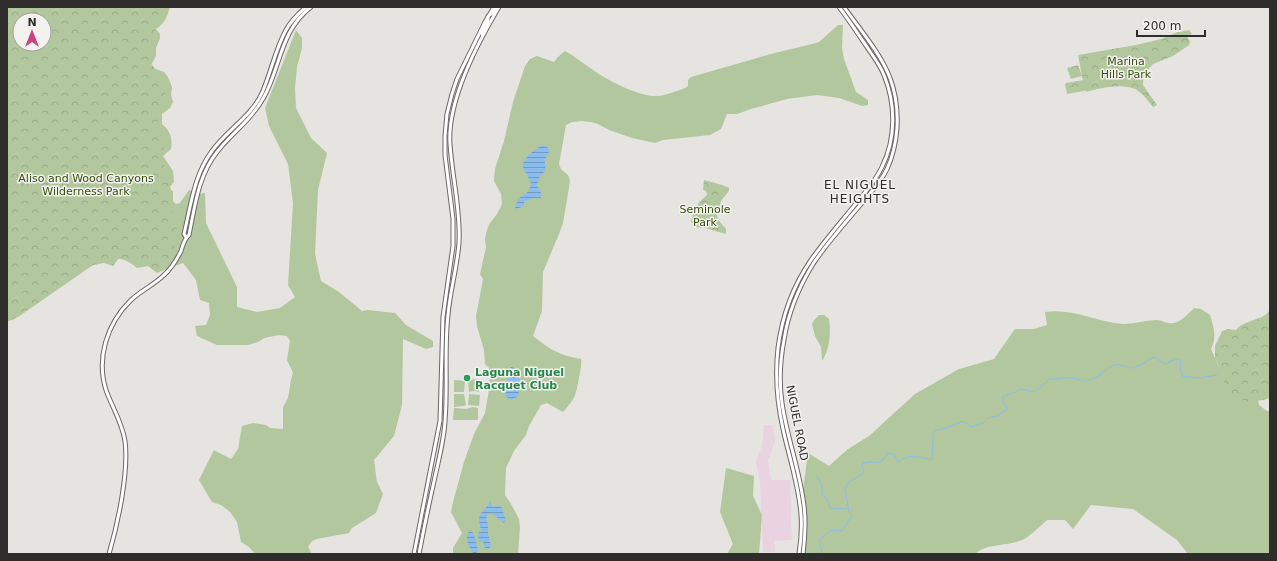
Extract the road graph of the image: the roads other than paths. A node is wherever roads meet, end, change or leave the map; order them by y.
1 (306, 7) edge
2 (311, 7) edge
3 (497, 7) edge
4 (842, 7) edge
5 (488, 16) junction
6 (484, 35) junction
7 (186, 237) junction
8 (787, 427) junction
9 (783, 428) junction
10 (801, 514) junction
11 (805, 517) junction
12 (109, 554) edge
13 (414, 554) edge
14 (419, 554) edge
15 (799, 554) edge
16 (803, 554) edge

1 - 7 main road
2 - 7 main road
3 - 5 main road
3 - 6 main road
4 - 8 main road, NIGUEL ROAD
4 - 9 main road, NIGUEL ROAD
5 - 6 main road
5 - 13 main road
6 - 14 main road
7 - 12 main road
8 - 9 main road
8 - 11 main road, NIGUEL ROAD
9 - 10 main road, NIGUEL ROAD
10 - 11 main road
10 - 15 main road, NIGUEL ROAD
11 - 16 main road, NIGUEL ROAD

